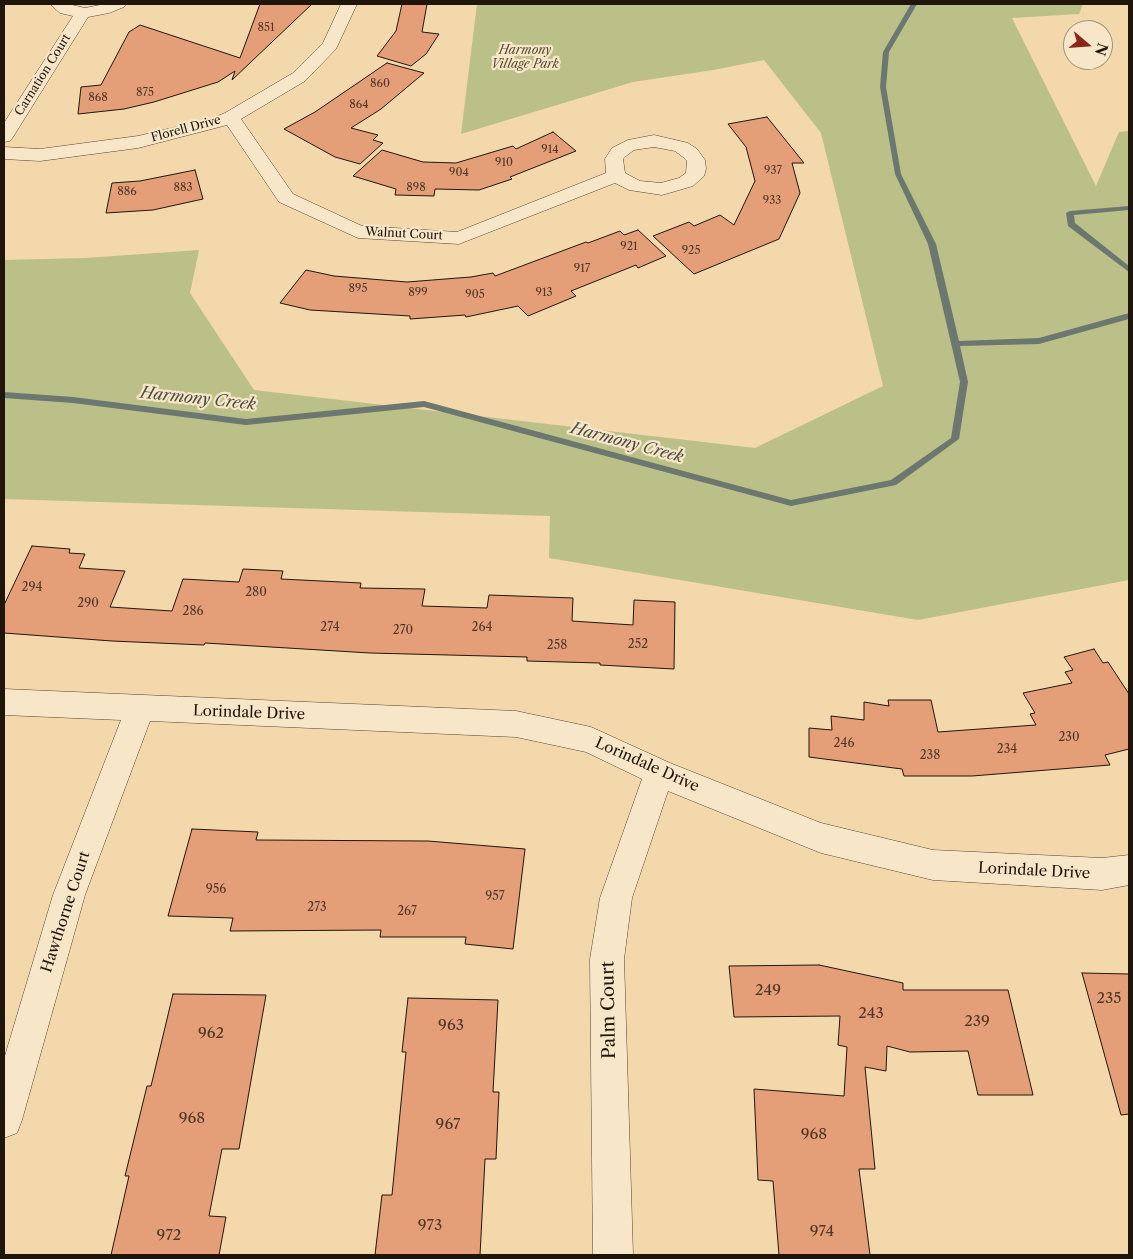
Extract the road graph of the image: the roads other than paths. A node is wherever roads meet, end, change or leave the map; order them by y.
1 (58, 4) edge
2 (118, 4) edge
3 (349, 4) edge
4 (82, 13) junction
5 (231, 117) junction
6 (4, 137) edge
7 (4, 153) edge
8 (616, 176) dead end
9 (4, 702) edge
10 (140, 708) junction
11 (659, 773) junction
12 (1129, 870) edge
13 (4, 1120) edge
14 (612, 1255) edge

1 - 4 street, Carnation Court
2 - 4 street, Carnation Court
3 - 5 street, Florell Drive
4 - 6 street, Carnation Court
5 - 7 street, Florell Drive
5 - 8 street, Walnut Court
9 - 10 street, Lorindale Drive
10 - 11 street, Lorindale Drive
10 - 13 street, Hawthorne Court
11 - 12 street, Lorindale Drive
11 - 14 street, Palm Court

